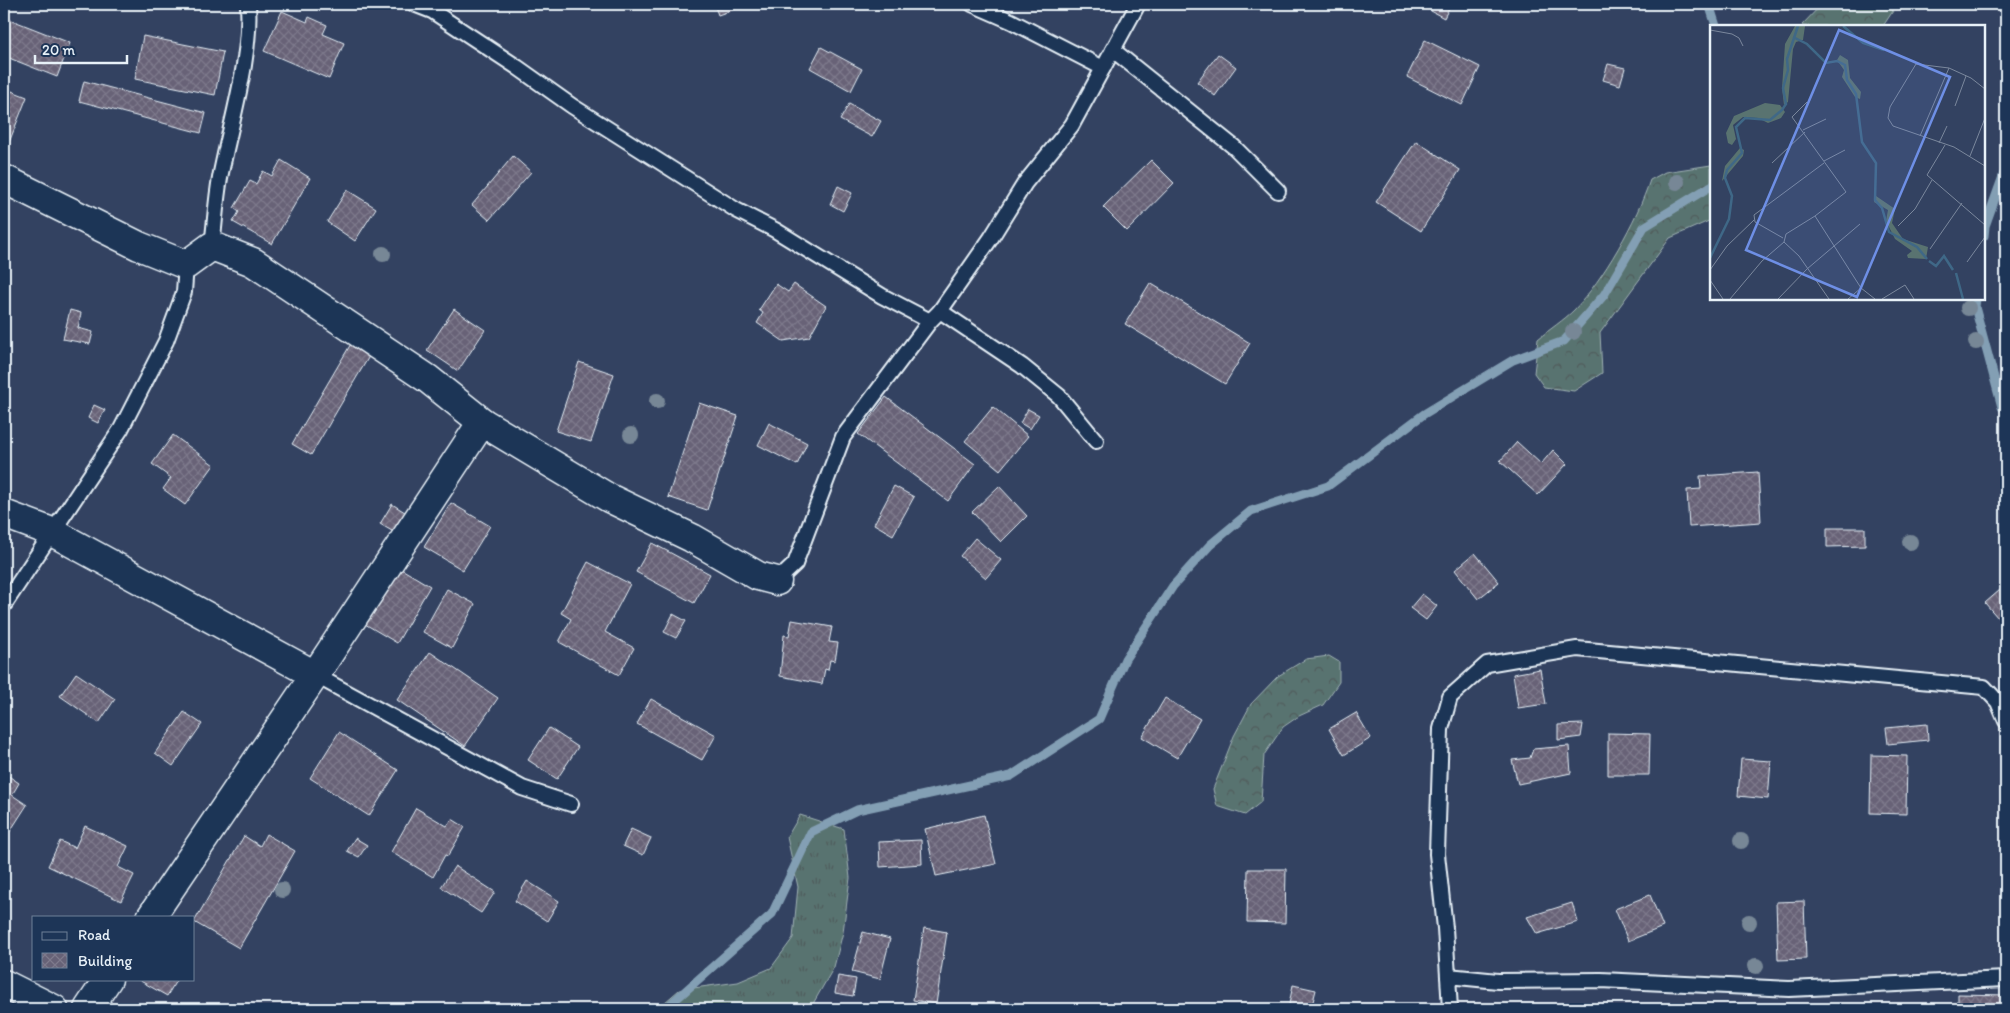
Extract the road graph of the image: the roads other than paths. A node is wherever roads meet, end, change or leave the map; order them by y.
1 (248, 4) edge
2 (414, 4) edge
3 (972, 4) edge
4 (1138, 4) edge
5 (1113, 50) junction
6 (1103, 68) junction
7 (4, 180) edge
8 (1278, 191) dead end
9 (212, 246) junction
10 (186, 265) junction
11 (940, 311) junction
12 (930, 321) junction
13 (482, 422) junction
14 (1096, 441) dead end
15 (4, 514) edge
16 (52, 532) junction
17 (777, 581) joint
18 (4, 605) edge
19 (315, 676) junction
20 (2006, 721) edge
21 (571, 804) dead end
22 (152, 916) edge
23 (1448, 976) junction
24 (2006, 979) edge
25 (107, 980) edge
26 (4, 984) edge
27 (54, 1009) edge
28 (88, 1009) edge
29 (1450, 1009) edge

1 - 9 lane
2 - 12 lane
3 - 6 lane
4 - 5 lane
5 - 6 lane
5 - 8 lane
6 - 11 lane
7 - 10 street
9 - 10 street
9 - 13 street
10 - 16 lane
11 - 12 lane
11 - 14 lane
12 - 17 lane
13 - 17 street
13 - 19 street
15 - 16 street
16 - 18 lane
16 - 19 street
19 - 21 lane
19 - 22 street
20 - 23 lane
23 - 24 lane
23 - 29 lane
25 - 28 street
26 - 27 street

